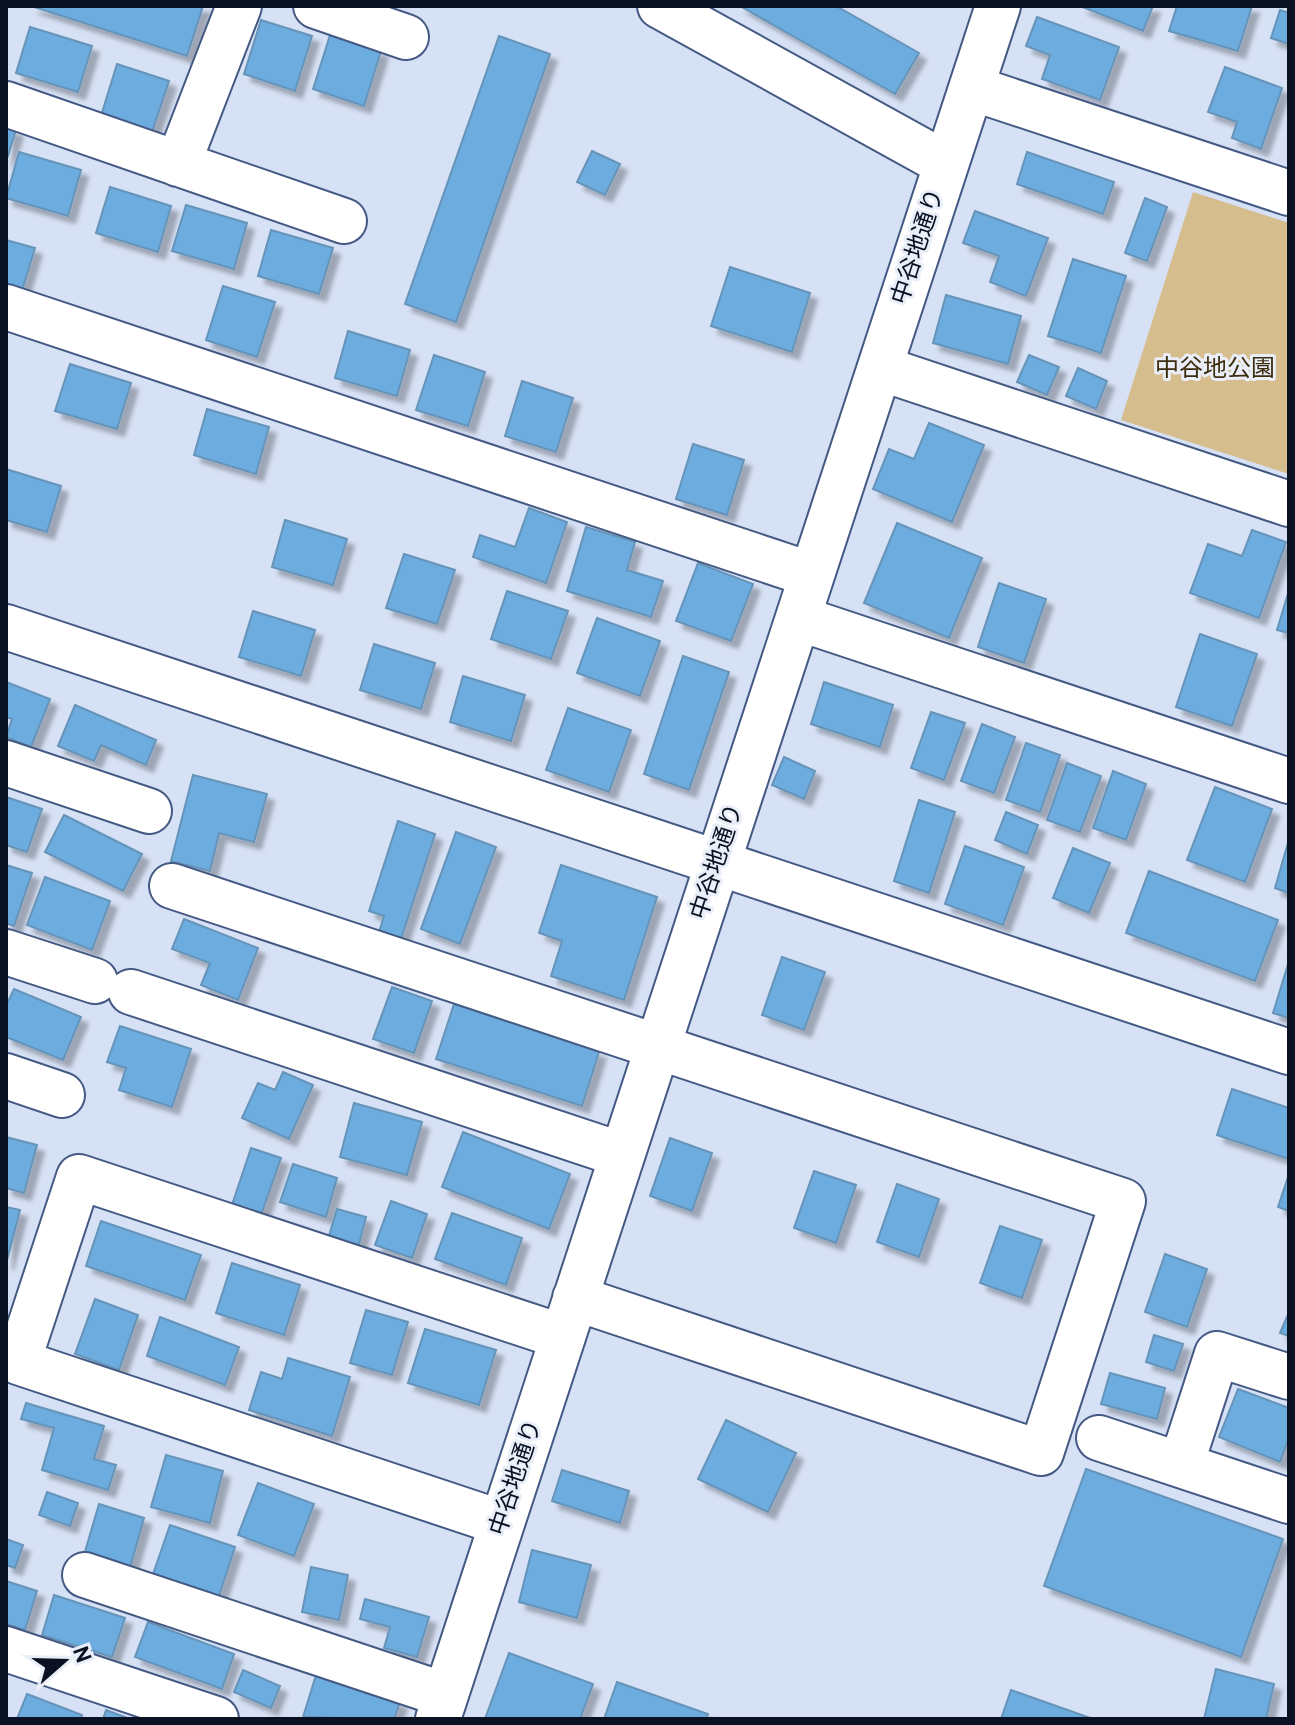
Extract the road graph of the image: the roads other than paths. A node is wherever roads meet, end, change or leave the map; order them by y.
1 (239, 6) edge
2 (316, 6) edge
3 (660, 6) edge
4 (998, 6) edge
5 (406, 37) dead end
6 (972, 88) junction
7 (6, 104) edge
8 (178, 164) junction
9 (946, 164) junction
10 (1289, 193) edge
11 (344, 221) dead end
12 (6, 307) edge
13 (880, 368) junction
14 (1289, 504) edge
15 (812, 575) junction
16 (798, 618) junction
17 (6, 627) edge
18 (6, 763) edge
19 (1289, 781) edge
20 (149, 811) dead end
21 (718, 863) junction
22 (172, 886) dead end
23 (6, 952) edge
24 (657, 1047) junction
25 (1289, 1052) edge
26 (6, 1076) edge
27 (62, 1095) dead end
28 (622, 1155) junction
29 (569, 1318) junction
30 (1289, 1377) edge
31 (1099, 1438) dead end
32 (1181, 1465) junction
33 (1289, 1501) edge
34 (502, 1523) junction
35 (85, 1575) dead end
36 (6, 1649) edge
37 (442, 1707) edge
38 (216, 1719) edge

1 - 8 street
2 - 5 street
3 - 9 street
4 - 6 street, 中谷地通り
6 - 9 street, 中谷地通り
6 - 10 street
7 - 8 street
8 - 11 street
9 - 13 street, 中谷地通り
12 - 15 street
13 - 14 street
13 - 15 street, 中谷地通り
15 - 16 street, 中谷地通り
16 - 19 street
16 - 21 street, 中谷地通り
17 - 21 street
18 - 20 street
21 - 24 street, 中谷地通り
21 - 25 street
22 - 24 street
23 - 28 street
24 - 28 street, 中谷地通り
24 - 29 street
26 - 27 street
28 - 29 street, 中谷地通り
29 - 34 street, 中谷地通り
29 - 34 street
30 - 32 street
31 - 32 street
32 - 33 street
34 - 37 street, 中谷地通り
35 - 37 street
36 - 38 street

